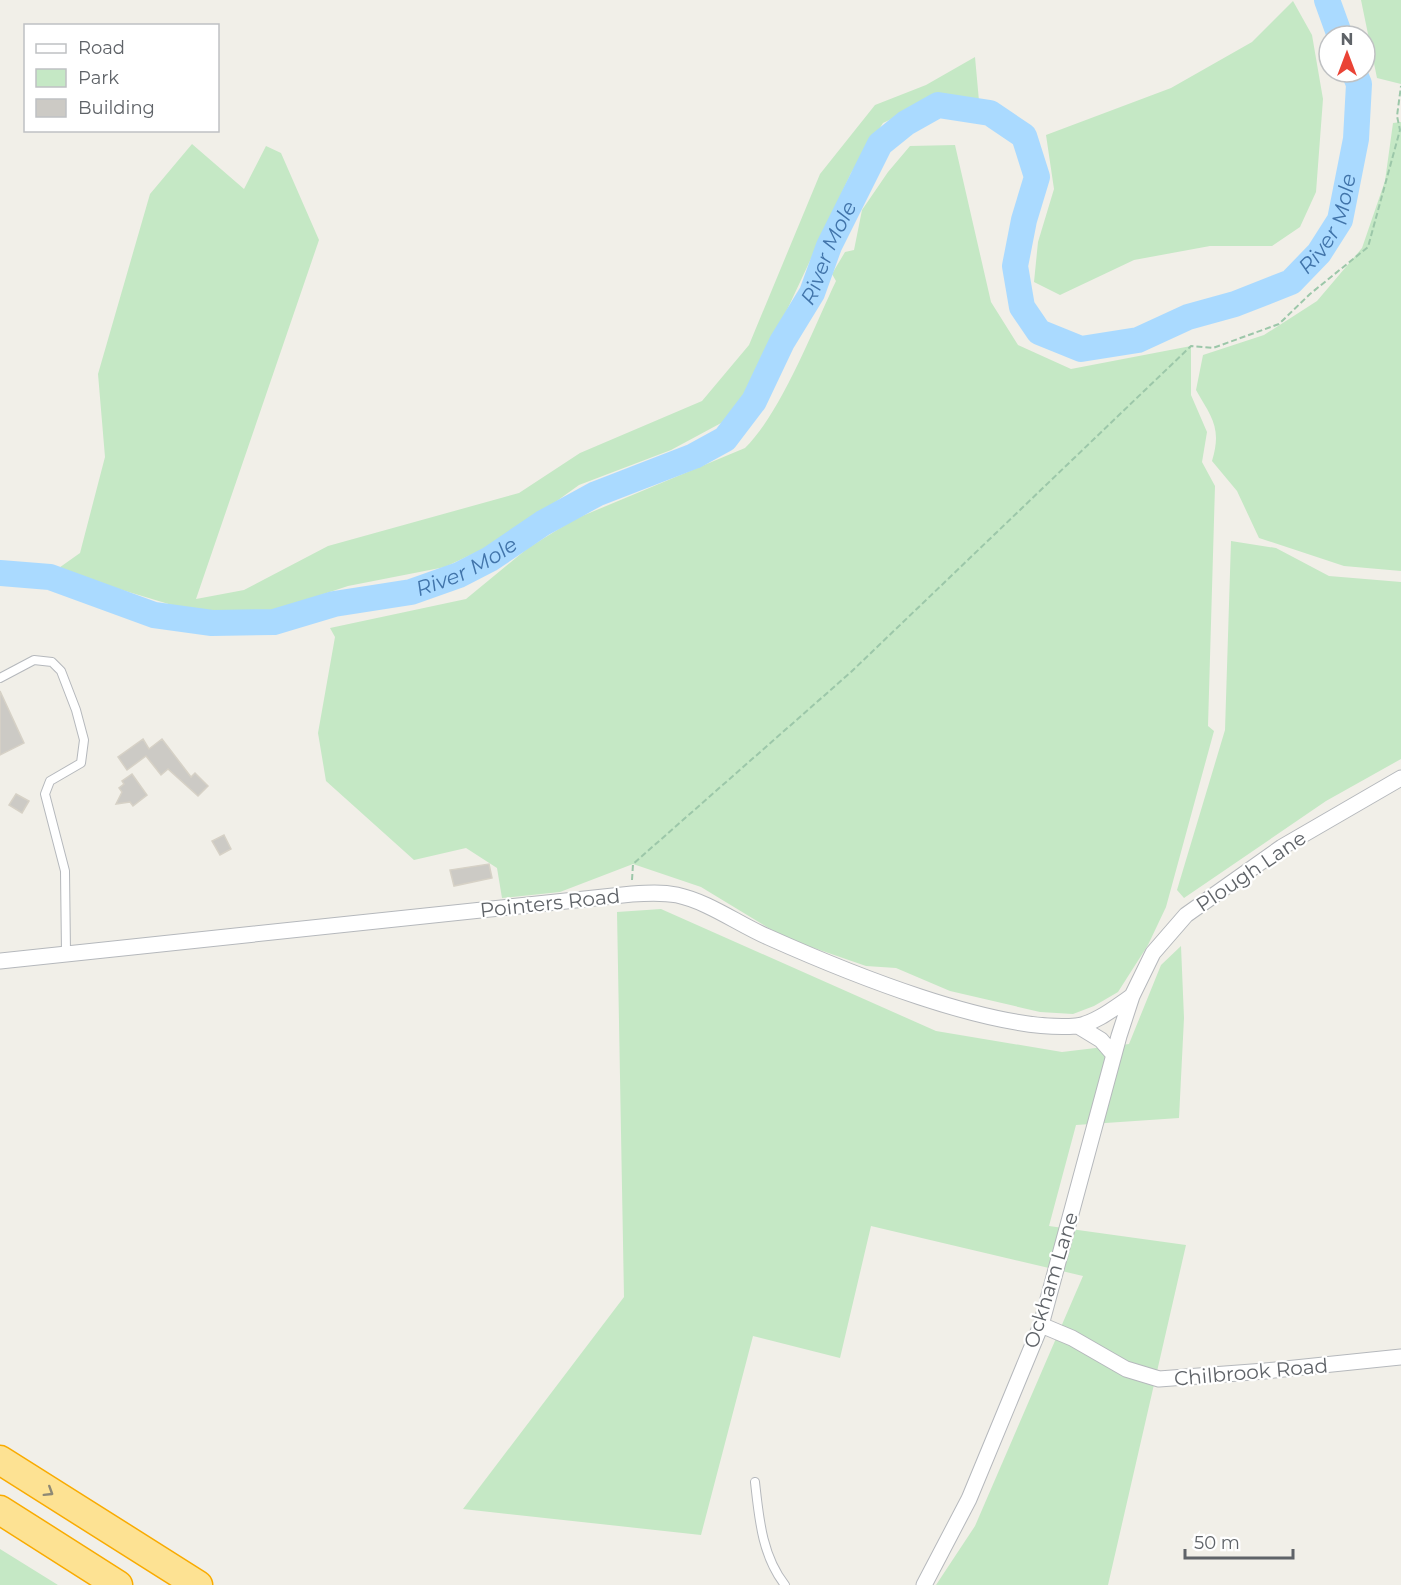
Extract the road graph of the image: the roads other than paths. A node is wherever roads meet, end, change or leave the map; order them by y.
1 (0, 678) edge
2 (1401, 778) edge
3 (66, 953) junction
4 (0, 961) edge
5 (1132, 996) junction
6 (1078, 1026) junction
7 (1114, 1055) junction
8 (1041, 1325) junction
9 (1401, 1357) edge
10 (0, 1460) edge
11 (755, 1482) dead end
12 (0, 1510) edge
13 (118, 1585) edge
14 (198, 1585) edge
15 (785, 1585) edge
16 (924, 1585) edge

1 - 3 lane
2 - 5 street, Plough Lane
3 - 4 street, Pointers Road
3 - 6 street, Pointers Road
5 - 6 street
5 - 7 street, Ockham Lane
6 - 7 street, Pointers Road
7 - 8 street, Ockham Lane
8 - 9 street, Chilbrook Road
8 - 16 street, Ockham Lane
10 -> 14 highway
11 - 15 lane
12 - 13 highway

